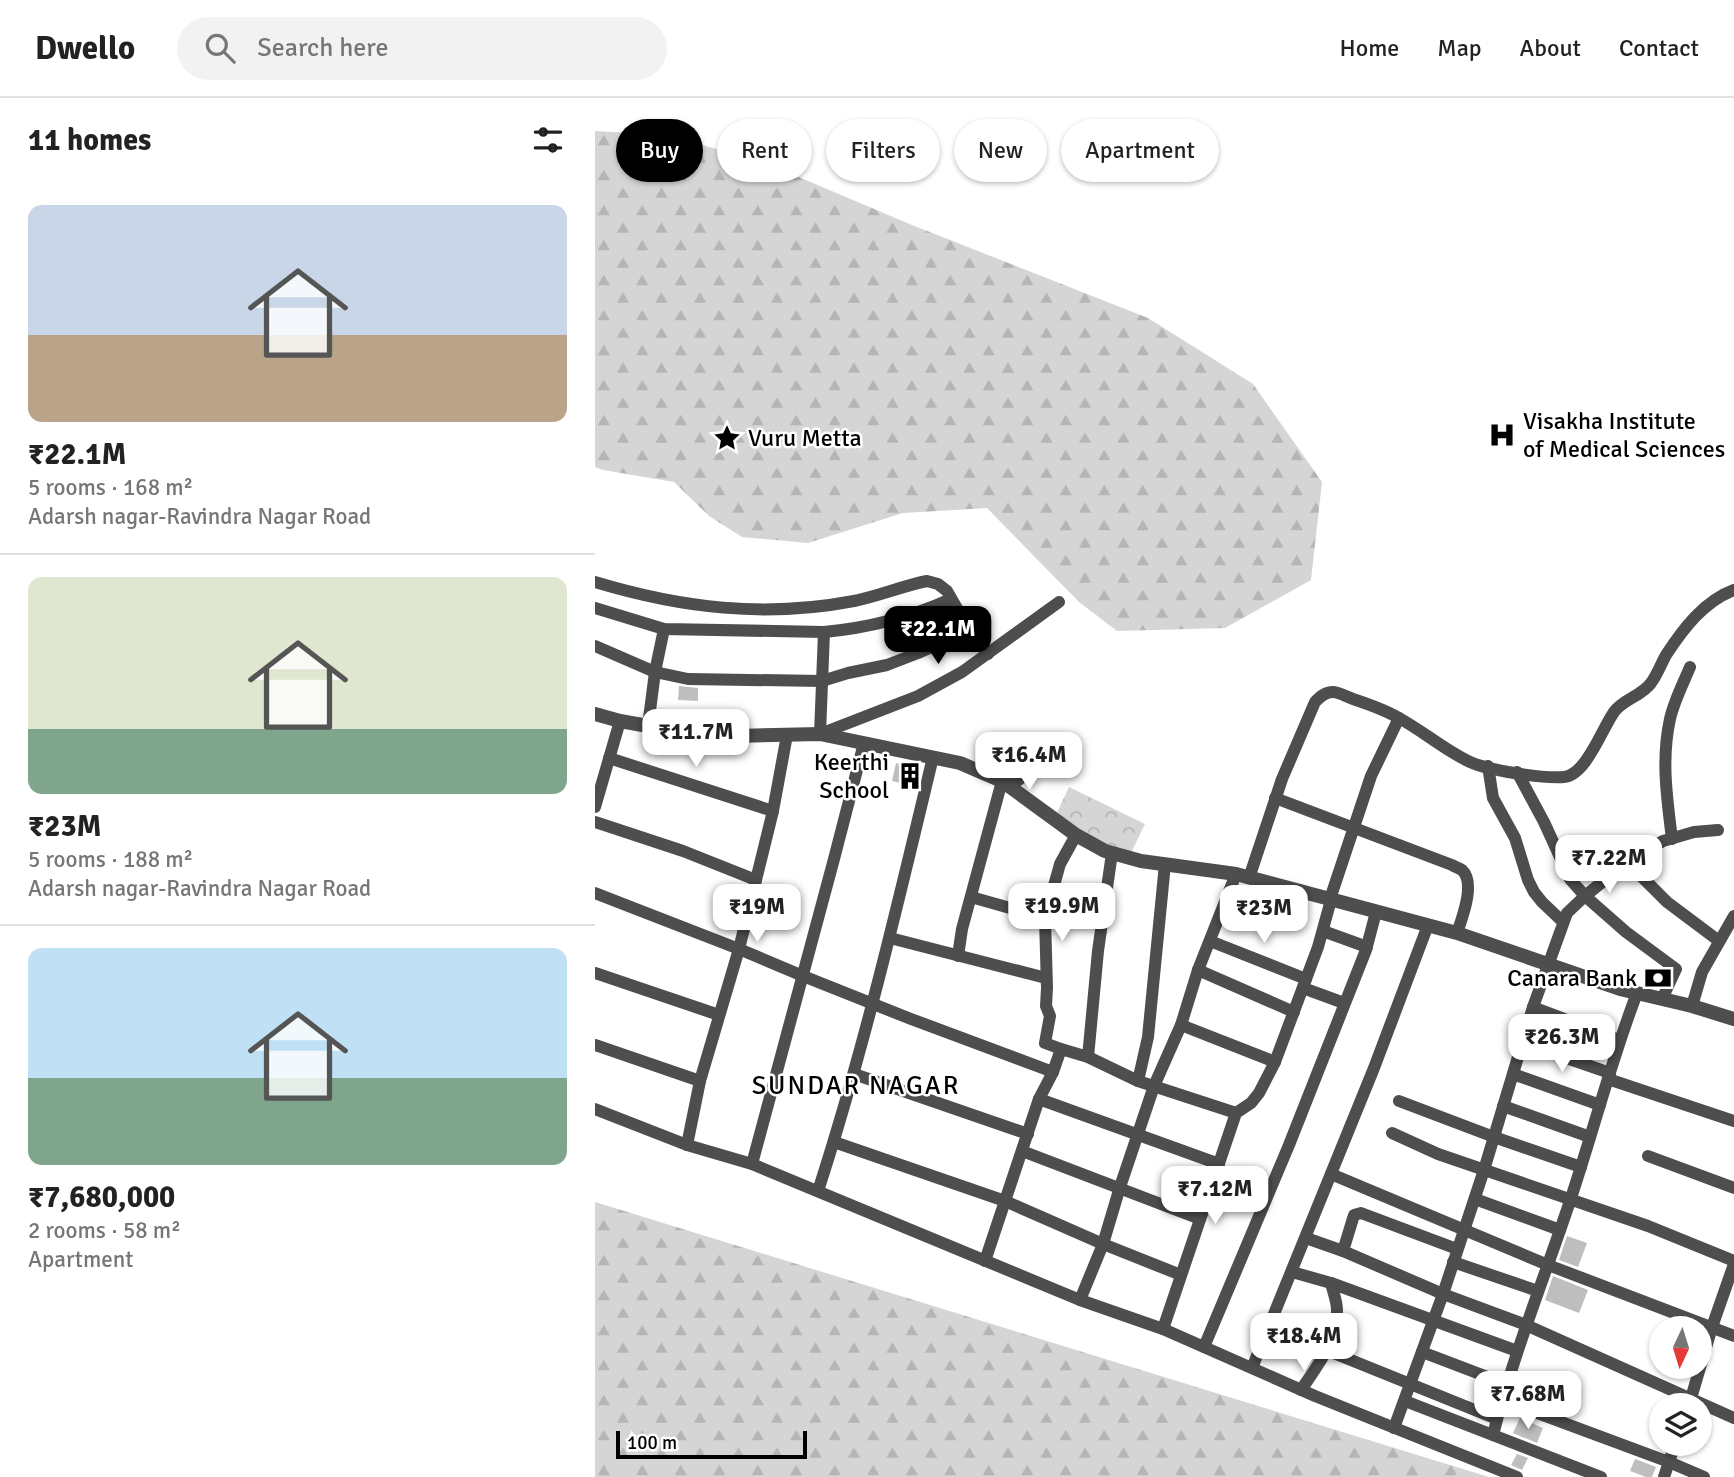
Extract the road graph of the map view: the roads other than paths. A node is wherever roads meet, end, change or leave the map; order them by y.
1 (595, 582) edge
2 (1734, 590) edge
3 (951, 599) junction
4 (1059, 602) dead end
5 (595, 608) edge
6 (967, 626) junction
7 (664, 628) junction
8 (824, 632) junction
9 (595, 646) edge
10 (988, 654) junction
11 (1690, 667) dead end
12 (655, 671) junction
13 (822, 681) junction
14 (595, 714) edge
15 (1399, 718) junction
16 (620, 722) junction
17 (648, 726) junction
18 (820, 734) junction
19 (787, 735) junction
20 (864, 743) junction
21 (933, 757) junction
22 (609, 758) junction
23 (1043, 761) dead end
24 (1488, 766) junction
25 (1517, 772) junction
26 (1002, 780) junction
27 (1275, 798) junction
28 (595, 807) edge
29 (773, 811) junction
30 (595, 822) edge
31 (1353, 827) junction
32 (1718, 830) dead end
33 (1076, 835) junction
34 (1672, 839) junction
35 (1112, 853) junction
36 (1627, 862) junction
37 (1165, 864) junction
38 (1243, 876) junction
39 (756, 880) junction
40 (595, 893) edge
41 (1585, 896) junction
42 (971, 897) junction
43 (1331, 900) junction
44 (1376, 912) junction
45 (1734, 916) edge
46 (1045, 918) junction
47 (1563, 922) junction
48 (1427, 925) junction
49 (1323, 930) junction
50 (1457, 933) junction
51 (890, 938) junction
52 (1210, 941) junction
53 (1719, 941) junction
54 (1367, 947) junction
55 (739, 949) junction
56 (958, 956) junction
57 (1549, 965) junction
58 (1198, 970) junction
59 (595, 973) edge
60 (803, 976) junction
61 (1046, 978) junction
62 (1305, 984) junction
63 (1637, 993) junction
64 (1662, 999) junction
65 (872, 1003) junction
66 (1344, 1003) junction
67 (1692, 1006) junction
68 (1533, 1007) junction
69 (1294, 1012) junction
70 (719, 1015) junction
71 (1734, 1019) edge
72 (1181, 1025) junction
73 (1619, 1040) junction
74 (1523, 1043) junction
75 (595, 1045) edge
76 (1061, 1049) junction
77 (1088, 1057) junction
78 (1275, 1062) junction
79 (1053, 1072) junction
80 (854, 1074) junction
81 (1513, 1074) junction
82 (1609, 1076) junction
83 (700, 1081) junction
84 (1138, 1082) junction
85 (1154, 1086) junction
86 (1039, 1100) junction
87 (1399, 1101) dead end
88 (1600, 1105) junction
89 (1503, 1106) junction
90 (595, 1109) edge
91 (1235, 1113) junction
92 (1734, 1121) edge
93 (1028, 1133) junction
94 (1392, 1133) dead end
95 (1137, 1136) junction
96 (1494, 1137) junction
97 (1590, 1137) junction
98 (834, 1142) junction
99 (687, 1145) junction
100 (1022, 1152) junction
101 (1648, 1156) dead end
102 (752, 1164) junction
103 (1219, 1164) junction
104 (1581, 1167) junction
105 (1484, 1170) junction
106 (1331, 1174) junction
107 (1120, 1188) junction
108 (1734, 1188) edge
109 (818, 1191) junction
110 (1475, 1199) junction
111 (1570, 1200) junction
112 (1005, 1201) junction
113 (1200, 1219) junction
114 (1464, 1230) junction
115 (1560, 1230) junction
116 (1305, 1238) junction
117 (1103, 1244) junction
118 (1343, 1251) junction
119 (1455, 1256) junction
120 (985, 1261) junction
121 (1734, 1263) edge
122 (1548, 1265) junction
123 (1292, 1272) junction
124 (1181, 1275) junction
125 (1331, 1283) junction
126 (1538, 1291) junction
127 (1443, 1294) junction
128 (1080, 1300) junction
129 (1434, 1320) junction
130 (1526, 1325) junction
131 (1713, 1327) junction
132 (1163, 1329) junction
133 (1734, 1336) edge
134 (1204, 1347) junction
135 (1326, 1350) junction
136 (1517, 1351) junction
137 (1422, 1352) junction
138 (1252, 1368) junction
139 (1506, 1384) junction
140 (1411, 1385) junction
141 (1301, 1390) junction
142 (1671, 1393) edge
143 (1693, 1393) edge
144 (1405, 1401) junction
145 (1501, 1401) junction
146 (1712, 1410) edge
147 (1734, 1418) edge
148 (1497, 1419) junction
149 (1394, 1428) junction
150 (1493, 1435) junction
151 (1671, 1456) edge
152 (1669, 1462) junction
153 (1517, 1477) edge
154 (1601, 1477) edge
155 (1664, 1477) edge
156 (1704, 1477) edge

1 - 3 street
2 - 25 street
3 - 6 street
3 - 8 street
4 - 10 street
5 - 7 street
6 - 10 street
6 - 13 street
7 - 8 street
7 - 12 street
8 - 13 street
9 - 12 street
10 - 18 street
11 - 34 street
12 - 13 street
12 - 17 street
13 - 18 street
14 - 16 street
15 - 24 street
15 - 27 street
15 - 31 street
16 - 17 street
16 - 22 street
17 - 19 street
18 - 19 street
18 - 20 street
19 - 29 street
20 - 21 street
20 - 60 street
21 - 26 street
21 - 51 street
22 - 28 street
22 - 29 street
23 - 26 street
24 - 25 street
24 - 47 street
25 - 41 street
26 - 33 street
26 - 42 street
27 - 31 street
27 - 38 street
29 - 39 street
30 - 39 street
31 - 43 street
31 - 50 street
32 - 34 street
33 - 35 street
33 - 46 street
34 - 36 street
35 - 37 street
35 - 77 street
36 - 41 street
36 - 53 street
37 - 38 street
37 - 84 street
38 - 43 street
38 - 52 street
39 - 55 street
40 - 55 street
41 - 47 street
41 - 64 street
42 - 46 street
42 - 56 street
43 - 44 street
43 - 49 street
44 - 48 street
44 - 54 street
45 - 53 street
46 - 61 street
47 - 57 street
48 - 50 street
48 - 106 street
49 - 54 street
49 - 62 street
50 - 57 street
51 - 56 street
51 - 65 street
52 - 58 street
52 - 62 street
53 - 67 street
54 - 66 street
55 - 60 street
55 - 70 street
56 - 61 street
57 - 63 street
57 - 68 street
58 - 69 street
58 - 72 street
59 - 70 street
60 - 65 street
60 - 102 street
61 - 76 street
62 - 66 street
62 - 69 street
63 - 64 street
63 - 73 street
64 - 67 street
65 - 79 street
65 - 80 street
66 - 134 street
67 - 71 street
68 - 73 street
68 - 74 street
69 - 78 street
70 - 83 street
72 - 78 street
72 - 85 street
73 - 82 street
74 - 81 street
74 - 82 street
75 - 83 street
76 - 77 street
76 - 79 street
77 - 84 street
78 - 91 street
79 - 86 street
80 - 93 street
80 - 98 street
81 - 88 street
81 - 89 street
82 - 88 street
82 - 92 street
83 - 99 street
84 - 85 street
85 - 91 street
85 - 95 street
86 - 93 street
86 - 95 street
87 - 96 street
88 - 97 street
89 - 96 street
89 - 97 street
90 - 99 street
91 - 103 street
93 - 100 street
94 - 105 street
95 - 103 street
95 - 107 street
96 - 104 street
96 - 105 street
97 - 104 street
98 - 109 street
98 - 112 street
99 - 102 street
100 - 107 street
100 - 112 street
101 - 108 street
102 - 109 street
103 - 113 street
104 - 111 street
105 - 110 street
105 - 111 street
106 - 114 street
106 - 116 street
107 - 113 street
107 - 117 street
109 - 120 street
110 - 114 street
110 - 115 street
111 - 115 street
111 - 121 street
112 - 117 street
112 - 120 street
113 - 124 street
114 - 119 street
114 - 122 street
115 - 122 street
116 - 118 street
116 - 123 street
117 - 124 street
117 - 128 street
118 - 119 street
118 - 127 street
119 - 126 street
119 - 127 street
120 - 128 street
121 - 131 street
122 - 126 street
122 - 131 street
123 - 125 street
123 - 138 street
124 - 132 street
125 - 129 street
125 - 135 street
126 - 130 street
127 - 129 street
127 - 130 street
128 - 132 street
129 - 136 street
129 - 137 street
130 - 136 street
130 - 142 street
131 - 133 street
131 - 143 street
132 - 134 street
134 - 138 street
135 - 140 street
135 - 141 street
136 - 139 street
137 - 139 street
137 - 140 street
138 - 141 street
139 - 145 street
140 - 144 street
140 - 148 street
141 - 149 street
144 - 149 street
144 - 150 street
145 - 148 street
145 - 152 street
146 - 147 street
148 - 150 street
149 - 153 street
150 - 154 street
151 - 152 street
152 - 155 street
152 - 156 street

